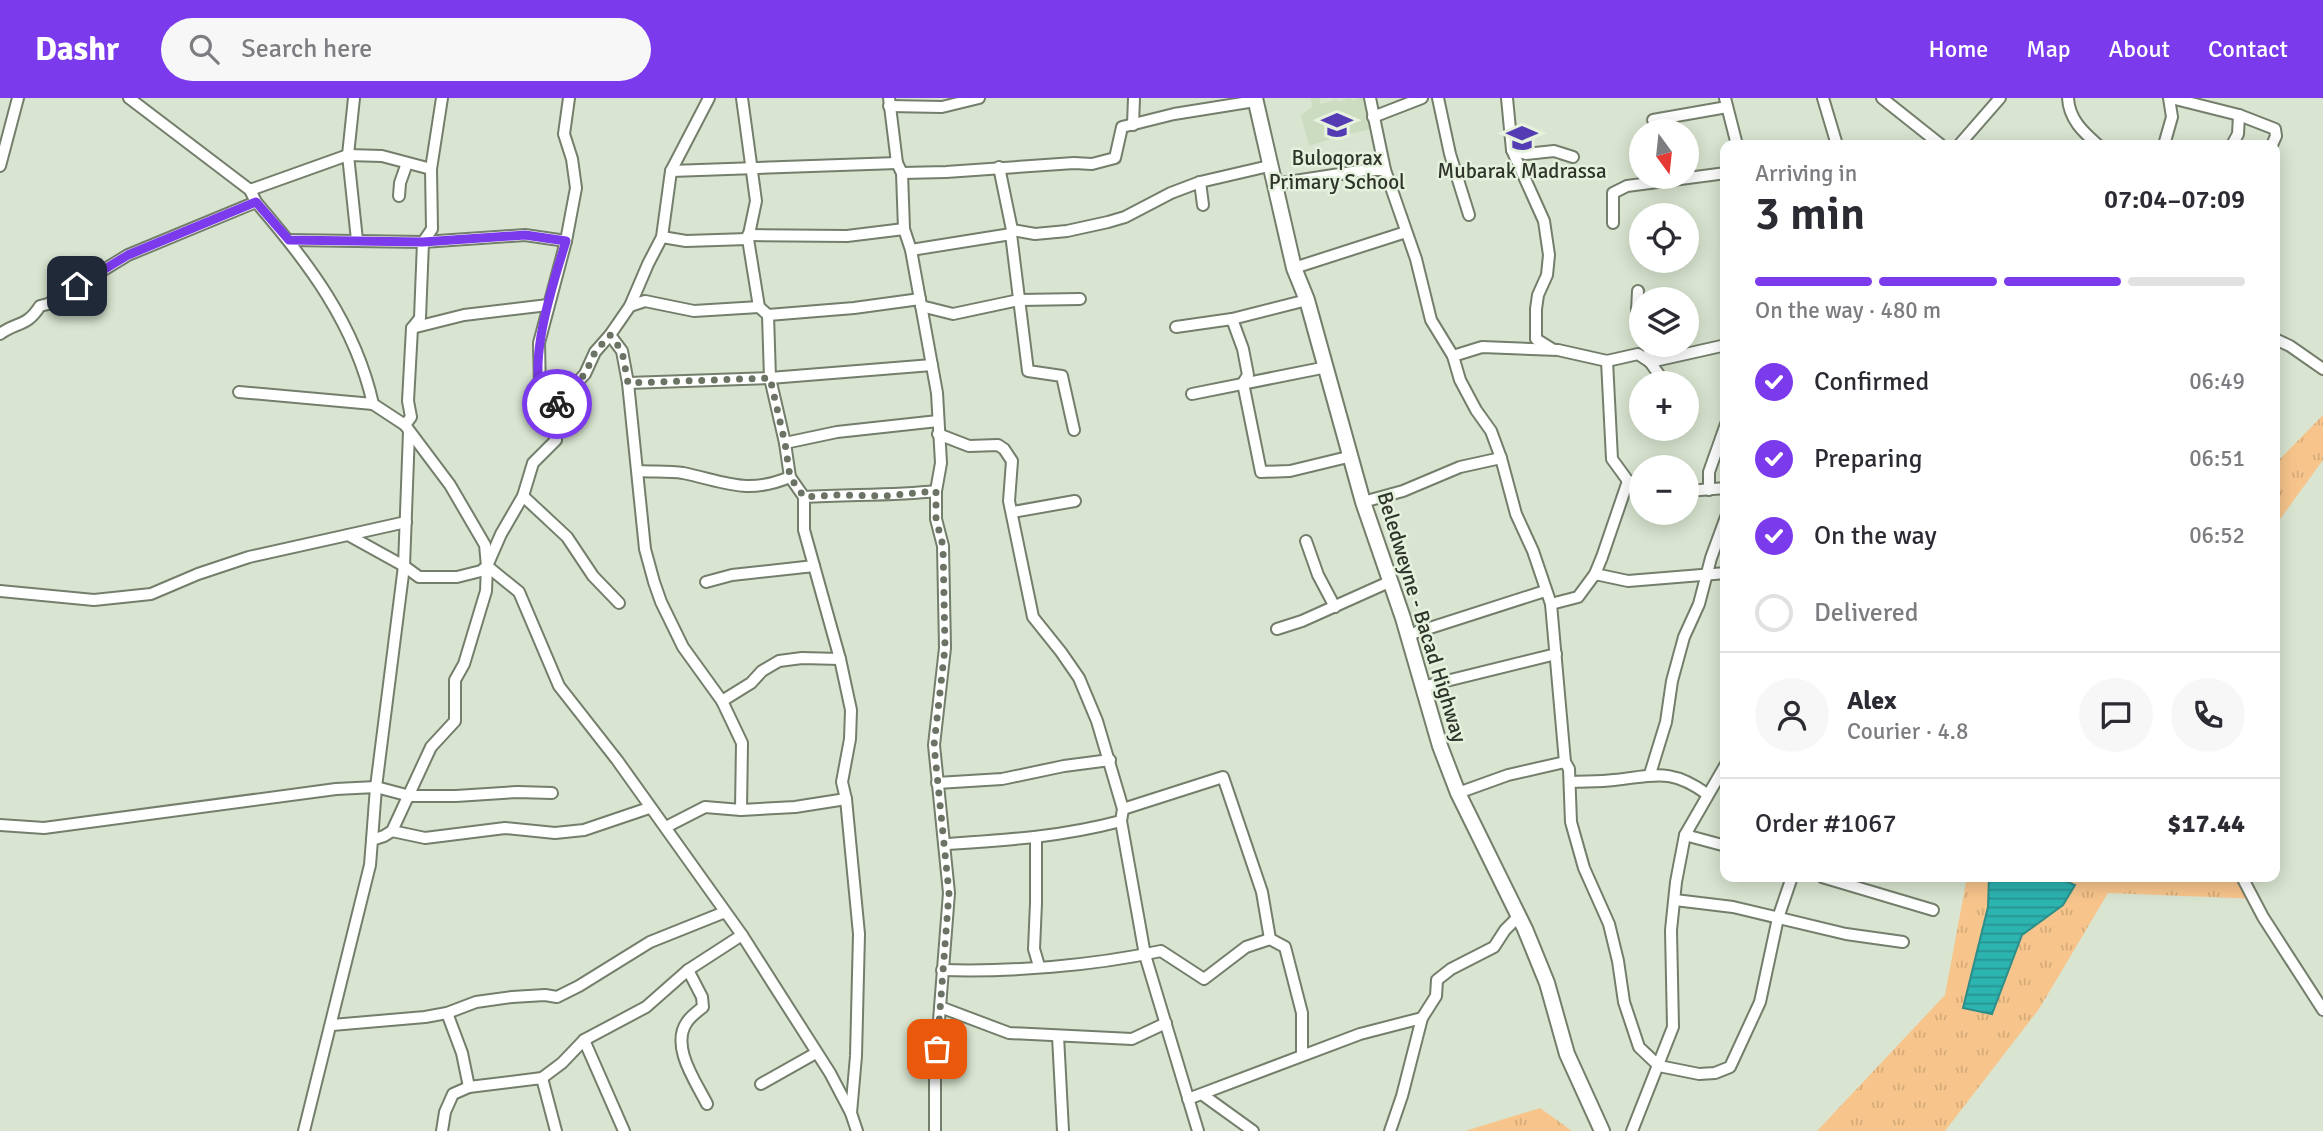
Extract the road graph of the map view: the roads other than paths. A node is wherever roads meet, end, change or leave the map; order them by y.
1 (18, 98) edge
2 (129, 98) edge
3 (345, 98) edge
4 (442, 98) edge
5 (569, 98) edge
6 (709, 98) edge
7 (742, 98) edge
8 (979, 98) edge
9 (1134, 98) edge
10 (1370, 98) edge
11 (1422, 98) edge
12 (1437, 98) edge
13 (1507, 98) edge
14 (1822, 98) edge
15 (1882, 98) edge
16 (2000, 98) edge
17 (2068, 98) edge
18 (2170, 98) edge
19 (1255, 99) edge
20 (889, 102) edge
21 (1726, 102) edge
22 (353, 104) edge
23 (2238, 115) junction
24 (1373, 117) junction
25 (1657, 119) edge
26 (1133, 125) junction
27 (1736, 140) edge
28 (1835, 140) edge
29 (1935, 140) edge
30 (1963, 140) edge
31 (2092, 140) edge
32 (2165, 140) edge
33 (2235, 140) edge
34 (2274, 140) edge
35 (1512, 150) junction
36 (348, 155) junction
37 (1573, 157) dead end
38 (407, 163) junction
39 (0, 166) edge
40 (1269, 166) junction
41 (999, 167) junction
42 (900, 168) junction
43 (430, 169) junction
44 (753, 170) junction
45 (1385, 170) junction
46 (671, 171) junction
47 (1720, 174) edge
48 (1200, 182) junction
49 (1275, 184) junction
50 (250, 190) junction
51 (399, 196) dead end
52 (256, 202) junction
53 (1203, 205) dead end
54 (1469, 215) dead end
55 (1613, 223) dead end
56 (904, 229) junction
57 (1012, 232) junction
58 (1406, 232) junction
59 (662, 237) junction
60 (748, 237) junction
61 (289, 240) junction
62 (357, 240) junction
63 (566, 241) junction
64 (423, 242) junction
65 (911, 250) junction
66 (1294, 268) junction
67 (1080, 299) dead end
68 (1019, 300) junction
69 (1307, 300) junction
70 (920, 302) junction
71 (548, 305) junction
72 (631, 306) junction
73 (764, 311) junction
74 (1232, 319) junction
75 (1176, 327) dead end
76 (412, 328) junction
77 (0, 334) edge
78 (610, 335) junction
79 (2280, 342) edge
80 (1720, 346) edge
81 (1552, 349) junction
82 (1453, 356) junction
83 (1650, 357) edge
84 (1607, 361) junction
85 (1651, 362) junction
86 (932, 365) junction
87 (1327, 367) junction
88 (2323, 369) edge
89 (1657, 371) edge
90 (770, 378) junction
91 (628, 383) junction
92 (1243, 383) junction
93 (239, 392) dead end
94 (1192, 394) dead end
95 (373, 404) junction
96 (548, 413) junction
97 (938, 421) junction
98 (407, 428) junction
99 (1074, 430) dead end
100 (938, 434) junction
101 (1720, 441) edge
102 (785, 443) junction
103 (1352, 456) junction
104 (1501, 458) junction
105 (639, 471) junction
106 (790, 477) junction
107 (1628, 481) joint
108 (1720, 489) edge
109 (1699, 490) edge
110 (1709, 490) junction
111 (936, 491) junction
112 (523, 496) junction
113 (804, 497) junction
114 (1075, 500) dead end
115 (1363, 502) junction
116 (1013, 513) junction
117 (406, 522) junction
118 (348, 535) junction
119 (1720, 535) edge
120 (1306, 541) dead end
121 (404, 566) junction
122 (487, 566) junction
123 (814, 566) junction
124 (1720, 573) edge
125 (1595, 574) junction
126 (1707, 574) junction
127 (706, 582) dead end
128 (1389, 582) junction
129 (0, 591) edge
130 (1545, 591) junction
131 (619, 603) dead end
132 (1551, 604) junction
133 (1335, 607) junction
134 (1277, 629) dead end
135 (1408, 635) junction
136 (1556, 654) junction
137 (839, 659) junction
138 (1422, 687) junction
139 (722, 701) junction
140 (1110, 760) junction
141 (1565, 762) junction
142 (1720, 773) edge
143 (1650, 774) junction
144 (1570, 782) junction
145 (937, 783) junction
146 (376, 787) junction
147 (552, 793) dead end
148 (1458, 793) junction
149 (1707, 794) junction
150 (410, 796) junction
151 (846, 799) junction
152 (649, 808) junction
153 (1123, 809) junction
154 (741, 810) junction
155 (1121, 821) junction
156 (0, 825) edge
157 (666, 827) junction
158 (392, 831) junction
159 (1685, 835) junction
160 (1036, 838) junction
161 (372, 840) junction
162 (946, 844) junction
163 (1720, 844) edge
164 (1790, 882) edge
165 (1839, 882) edge
166 (2245, 882) edge
167 (1675, 900) junction
168 (1933, 910) dead end
169 (725, 912) junction
170 (1519, 916) junction
171 (1778, 918) junction
172 (742, 934) junction
173 (1270, 939) junction
174 (1903, 943) dead end
175 (1145, 955) junction
176 (1039, 966) junction
177 (688, 970) junction
178 (942, 970) junction
179 (940, 1007) junction
180 (2323, 1010) edge
181 (447, 1013) junction
182 (1422, 1018) junction
183 (1166, 1023) junction
184 (332, 1025) junction
185 (1058, 1036) junction
186 (584, 1040) junction
187 (816, 1052) junction
188 (1302, 1055) junction
189 (1659, 1066) junction
190 (542, 1078) junction
191 (761, 1084) dead end
192 (469, 1087) junction
193 (1203, 1095) junction
194 (1188, 1099) junction
195 (707, 1104) dead end
196 (851, 1113) junction
197 (304, 1131) edge
198 (442, 1131) edge
199 (556, 1131) edge
200 (624, 1131) edge
201 (857, 1131) edge
202 (935, 1131) edge
203 (1063, 1131) edge
204 (1198, 1131) edge
205 (1254, 1131) edge
206 (1390, 1131) edge
207 (1602, 1131) edge
208 (1633, 1131) edge

1 - 39 street
2 - 50 street
3 - 22 street
4 - 43 street
5 - 63 street
6 - 46 street
7 - 44 street
8 - 20 street
9 - 26 street
10 - 24 street
11 - 24 street
12 - 54 street
13 - 35 street
14 - 28 street
15 - 29 street
16 - 30 street
17 - 31 street
18 - 23 street
18 - 32 street
19 - 26 street
19 - 40 street, Beledweyne - Bacad Highway
20 - 42 street
21 - 25 street
21 - 27 street
22 - 36 street
23 - 33 street
23 - 34 street
24 - 45 street
26 - 41 street
35 - 37 street
35 - 81 street
36 - 38 street
36 - 50 street
36 - 62 street
38 - 43 street
38 - 51 street
40 - 48 street
40 - 49 street, Beledweyne - Bacad Highway
41 - 42 street
41 - 57 street
42 - 44 street
42 - 56 street
43 - 64 street
44 - 46 street
44 - 60 street
45 - 49 street
45 - 58 street
46 - 59 street
47 - 55 street
48 - 53 street
48 - 57 street
49 - 66 street, Beledweyne - Bacad Highway
50 - 52 street
52 - 61 street
52 - 77 street
56 - 60 street
56 - 65 street
57 - 65 street
57 - 68 street
58 - 66 street
58 - 82 street
59 - 60 street
59 - 72 street
60 - 73 street
61 - 62 street
61 - 95 street
62 - 64 street
63 - 64 street
63 - 71 street
64 - 76 street
65 - 70 street
66 - 69 street, Beledweyne - Bacad Highway
67 - 68 street
68 - 70 street
68 - 99 street
69 - 74 street
69 - 87 street, Beledweyne - Bacad Highway
70 - 73 street
70 - 86 street
71 - 76 street
71 - 96 street
72 - 73 street
72 - 78 street
73 - 90 street
74 - 75 street
74 - 92 street
76 - 98 street
78 - 91 street
78 - 96 street
79 - 88 street
80 - 85 street
81 - 82 street
81 - 84 street
82 - 104 street
83 - 85 street
84 - 85 street
84 - 107 street
85 - 89 street
86 - 90 street
86 - 97 street
87 - 92 street
87 - 103 street, Beledweyne - Bacad Highway
90 - 91 street
90 - 102 street
91 - 105 street
92 - 94 street
92 - 103 street
93 - 95 street
95 - 98 street
96 - 112 street
97 - 100 street
97 - 102 street
98 - 117 street
98 - 122 street
100 - 111 street
100 - 116 street
101 - 110 street
102 - 106 street
103 - 115 street, Beledweyne - Bacad Highway
104 - 115 street
104 - 130 street
105 - 106 street
105 - 139 street
106 - 113 street
107 - 125 street
108 - 110 street
109 - 110 street
111 - 113 street
111 - 145 street
112 - 122 street
112 - 131 street
113 - 123 street
114 - 116 street
115 - 128 street, Beledweyne - Bacad Highway
116 - 140 street
117 - 118 street
117 - 121 street
118 - 121 street
118 - 129 street
119 - 126 street
120 - 133 street
121 - 122 street
121 - 146 street
122 - 150 street
122 - 152 street
123 - 127 street
123 - 137 street
124 - 126 street
125 - 126 street
125 - 132 street
126 - 143 street
128 - 133 street
128 - 135 street, Beledweyne - Bacad Highway
130 - 132 street
130 - 135 street
132 - 136 street
133 - 134 street
135 - 138 street, Beledweyne - Bacad Highway
136 - 138 street
136 - 141 street
137 - 139 street
137 - 151 street
138 - 148 street, Beledweyne - Bacad Highway
139 - 154 street
140 - 145 street
140 - 153 street
141 - 144 street
141 - 148 street
142 - 149 street
143 - 144 street
143 - 149 street
144 - 189 street
145 - 162 street
146 - 150 street
146 - 156 street
146 - 161 street
147 - 150 street
148 - 170 street, Beledweyne - Bacad Highway
149 - 159 street
150 - 158 street
151 - 154 street
151 - 196 street
152 - 157 street
152 - 158 street
153 - 155 street
153 - 173 street
154 - 157 street
155 - 160 street
155 - 175 street
157 - 169 street
158 - 161 street
159 - 163 street
159 - 167 street
160 - 162 street
160 - 176 street
161 - 184 street
162 - 178 street
164 - 171 street
165 - 168 street
166 - 180 street
167 - 171 street
167 - 189 street
169 - 172 street
169 - 181 street
170 - 182 street
170 - 207 street, Beledweyne - Bacad Highway
171 - 174 street
171 - 189 street
172 - 177 street
172 - 187 street
173 - 175 street
173 - 188 street
175 - 176 street
175 - 183 street
176 - 178 street
177 - 186 street
177 - 195 street
178 - 179 street
179 - 185 street
179 - 202 street
181 - 184 street
181 - 192 street
182 - 188 street
182 - 206 street
183 - 185 street
183 - 194 street
184 - 197 street
185 - 203 street
186 - 190 street
186 - 200 street
187 - 191 street
187 - 196 street
188 - 193 street
189 - 208 street
190 - 192 street
190 - 199 street
192 - 198 street
193 - 194 street
193 - 205 street
194 - 204 street
196 - 201 street

